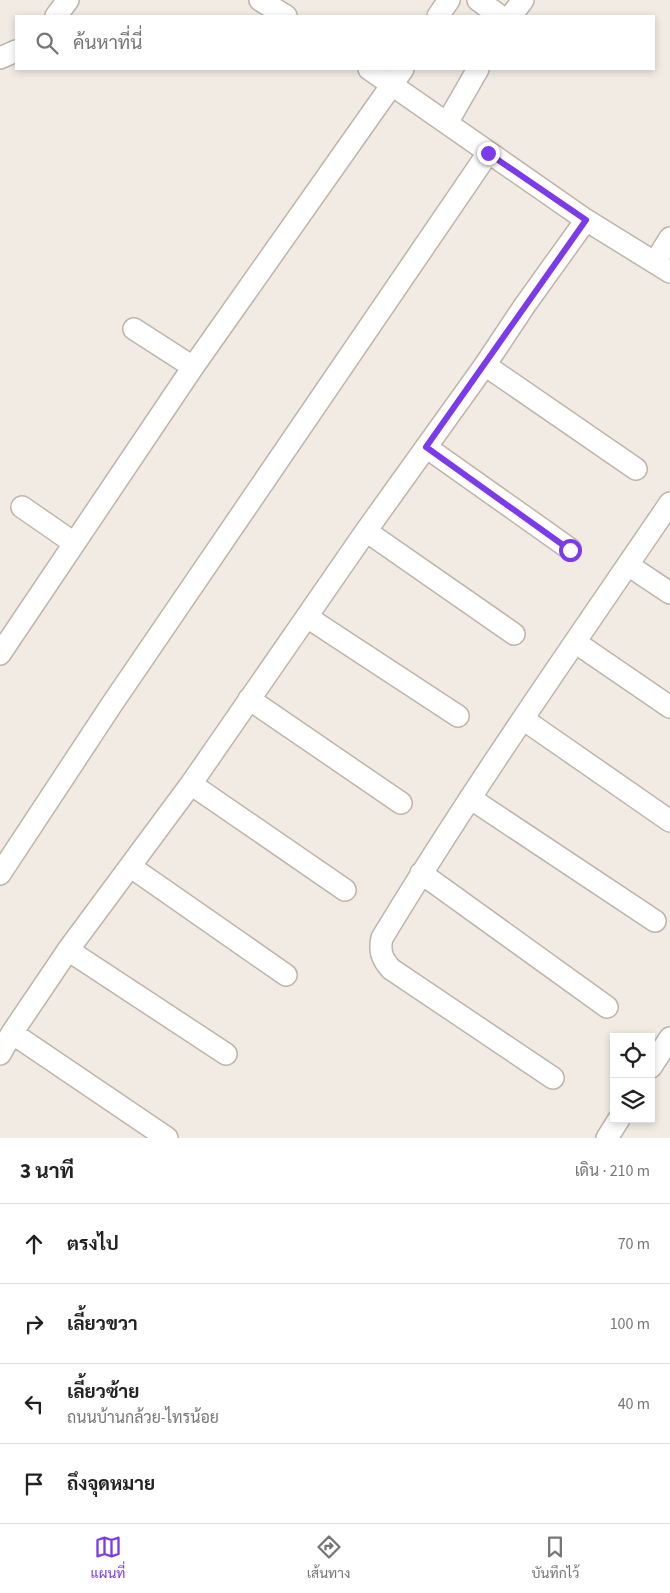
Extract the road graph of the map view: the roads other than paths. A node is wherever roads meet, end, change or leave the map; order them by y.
1 (68, 0) edge
2 (260, 0) edge
3 (449, 0) edge
4 (478, 0) edge
5 (523, 0) edge
6 (57, 15) edge
7 (284, 15) edge
8 (439, 15) edge
9 (499, 15) edge
10 (512, 15) edge
11 (15, 51) edge
12 (0, 58) edge
13 (373, 70) edge
14 (477, 70) edge
15 (398, 77) edge
16 (447, 123) junction
17 (488, 153) junction
18 (586, 220) junction
19 (670, 238) edge
20 (662, 267) edge
21 (134, 329) dead end
22 (485, 365) junction
23 (192, 367) junction
24 (426, 447) junction
25 (636, 469) dead end
26 (670, 503) edge
27 (22, 507) dead end
28 (366, 531) junction
29 (74, 544) junction
30 (570, 550) dead end
31 (628, 565) junction
32 (670, 593) edge
33 (307, 616) junction
34 (514, 634) dead end
35 (575, 642) junction
36 (0, 654) edge
37 (249, 699) junction
38 (670, 707) edge
39 (458, 716) dead end
40 (523, 718) junction
41 (191, 784) junction
42 (470, 798) junction
43 (401, 804) dead end
44 (670, 821) edge
45 (130, 867) junction
46 (421, 873) junction
47 (0, 874) edge
48 (345, 890) dead end
49 (655, 921) dead end
50 (68, 950) junction
51 (286, 975) dead end
52 (607, 1007) dead end
53 (12, 1033) junction
54 (670, 1038) edge
55 (0, 1054) edge
56 (226, 1054) dead end
57 (655, 1061) edge
58 (553, 1078) dead end
59 (617, 1123) edge
60 (167, 1138) edge
61 (608, 1138) edge

1 - 6 street
2 - 7 street
3 - 8 street
4 - 9 street
5 - 10 street
11 - 12 street
13 - 15 street
14 - 16 street
15 - 16 street
15 - 23 street
16 - 17 street
17 - 18 street
17 - 47 street
18 - 20 street
18 - 22 street
19 - 20 street
21 - 23 street
22 - 24 street
22 - 25 street
23 - 29 street
24 - 28 street
24 - 30 street
26 - 31 street
27 - 29 street
28 - 33 street
28 - 34 street
29 - 36 street
31 - 32 street
31 - 35 street
33 - 37 street
33 - 39 street
35 - 38 street
35 - 40 street
37 - 41 street
37 - 43 street
40 - 42 street
40 - 44 street
41 - 45 street
41 - 48 street
42 - 46 street
42 - 49 street
45 - 50 street
45 - 51 street
46 - 52 street
46 - 58 street
50 - 53 street
50 - 56 street
53 - 55 street
53 - 60 street
54 - 57 street
59 - 61 street

